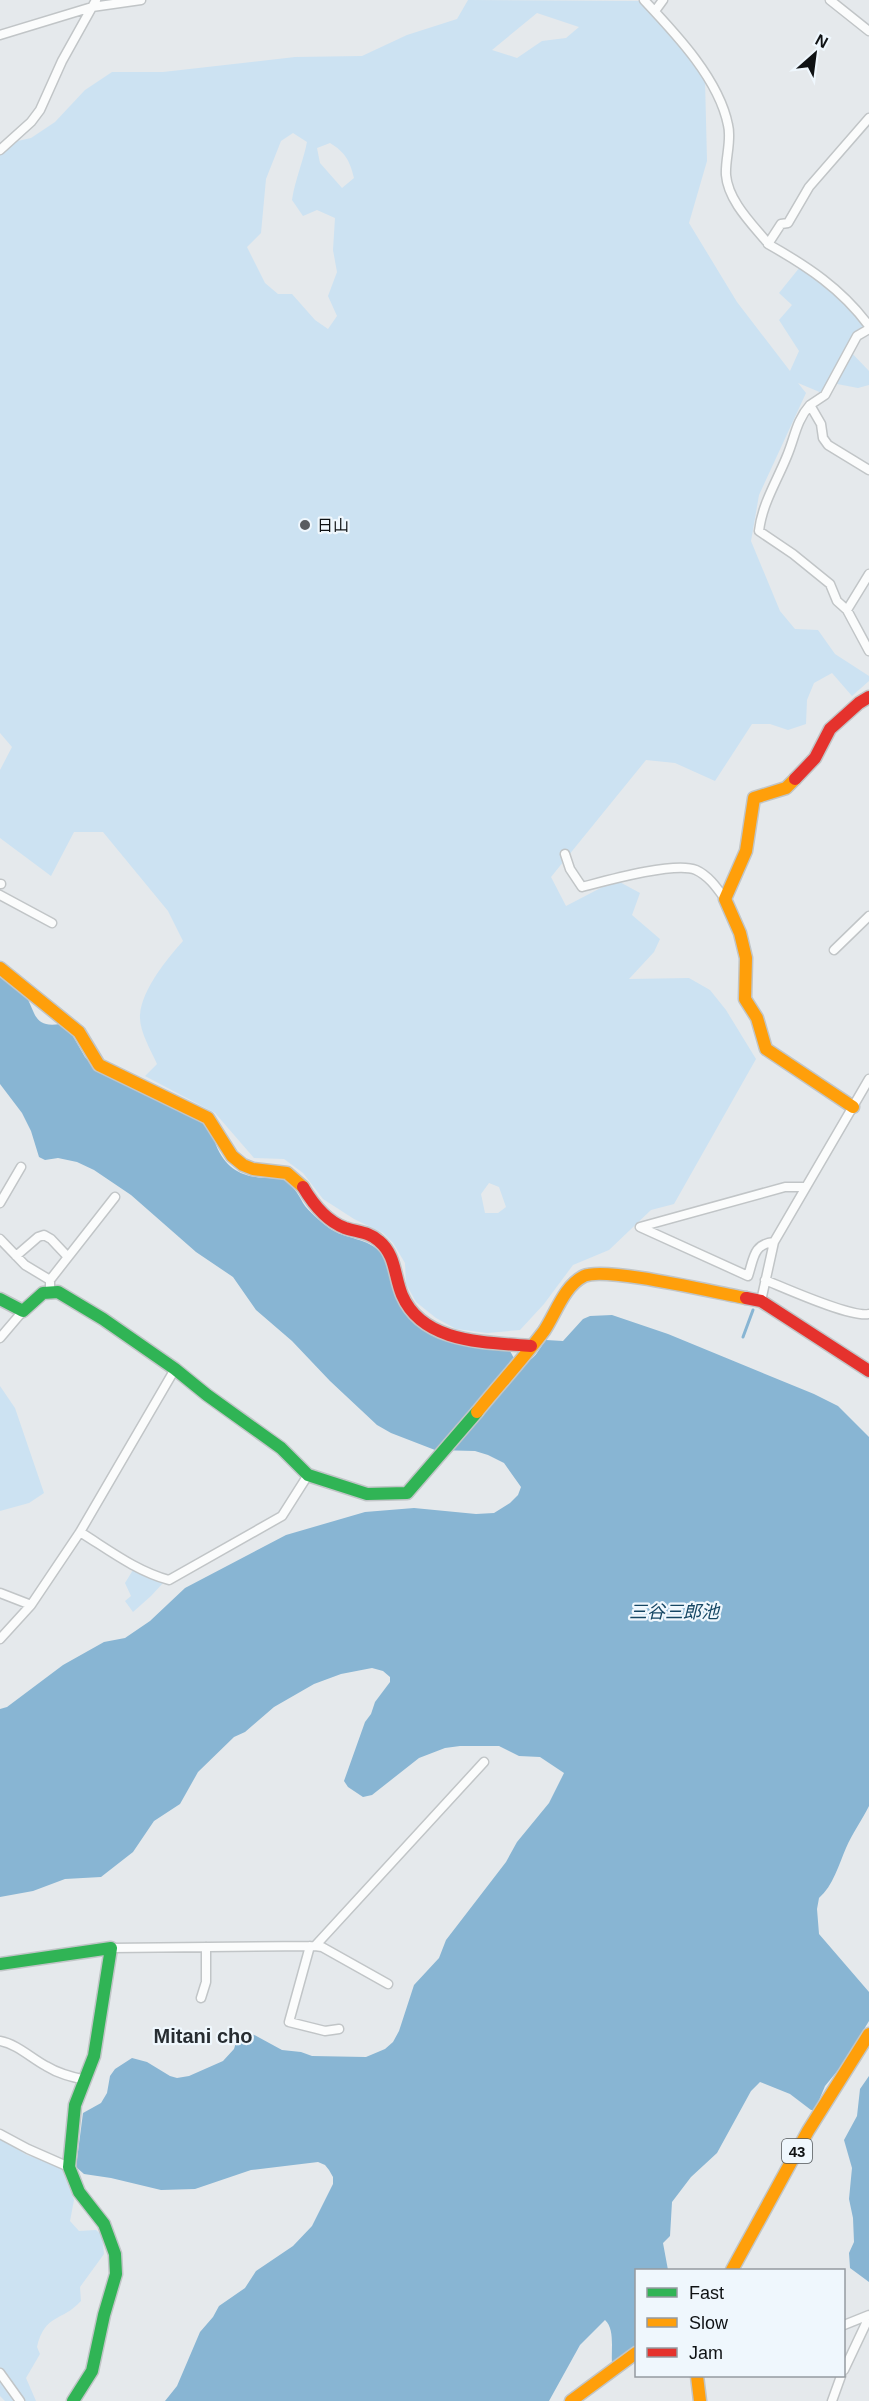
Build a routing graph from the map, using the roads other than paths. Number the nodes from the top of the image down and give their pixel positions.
1 (141, 0) edge
2 (644, 0) edge
3 (663, 0) edge
4 (830, 0) edge
5 (94, 4) edge
6 (655, 11) junction
7 (869, 31) edge
8 (0, 35) edge
9 (869, 118) edge
10 (0, 150) edge
11 (766, 242) dead end
12 (869, 327) edge
13 (810, 405) junction
14 (869, 470) edge
15 (869, 574) edge
16 (847, 610) junction
17 (869, 651) edge
18 (869, 697) edge
19 (565, 854) dead end
20 (0, 895) edge
21 (725, 899) junction
22 (869, 916) edge
23 (52, 923) dead end
24 (834, 950) dead end
25 (0, 968) edge
26 (869, 1079) edge
27 (853, 1107) junction
28 (21, 1167) dead end
29 (805, 1187) junction
30 (114, 1197) dead end
31 (0, 1203) edge
32 (0, 1239) edge
33 (774, 1242) junction
34 (16, 1256) junction
35 (68, 1257) junction
36 (765, 1280) junction
37 (50, 1285) junction
38 (0, 1299) edge
39 (761, 1300) junction
40 (23, 1311) junction
41 (869, 1314) edge
42 (0, 1338) edge
43 (531, 1346) junction
44 (175, 1369) junction
45 (869, 1371) edge
46 (308, 1475) junction
47 (80, 1532) junction
48 (0, 1593) edge
49 (31, 1605) junction
50 (0, 1639) edge
51 (484, 1762) dead end
52 (312, 1946) junction
53 (111, 1947) junction
54 (206, 1947) junction
55 (0, 1964) edge
56 (388, 1984) dead end
57 (201, 1998) dead end
58 (339, 2029) dead end
59 (869, 2034) edge
60 (0, 2041) edge
61 (86, 2080) junction
62 (0, 2134) edge
63 (69, 2167) junction
64 (733, 2269) edge
65 (869, 2316) edge
66 (845, 2324) edge
67 (635, 2354) edge
68 (845, 2366) edge
69 (0, 2373) edge
70 (697, 2377) edge
71 (841, 2377) edge
72 (20, 2401) edge
73 (73, 2401) edge
74 (571, 2401) edge
75 (700, 2401) edge
76 (832, 2401) edge

1 - 5 street
2 - 6 street
3 - 6 street
4 - 7 street
5 - 8 street
5 - 10 street
6 - 11 street
9 - 12 street
12 - 13 street
13 - 14 street
13 - 16 street
15 - 16 street
16 - 17 street
18 - 21 street
19 - 21 street
20 - 23 street
21 - 27 street
22 - 24 street
25 - 43 street
26 - 27 street
27 - 29 street
28 - 31 street
29 - 33 street
29 - 33 street
30 - 35 street
32 - 34 street
33 - 36 street
34 - 35 street
34 - 37 street
35 - 37 street
36 - 39 street
36 - 41 street
37 - 40 street
37 - 44 street
38 - 40 street
39 - 43 street
39 - 45 street
40 - 42 street
43 - 46 street
44 - 46 street
44 - 47 street
46 - 47 street
47 - 49 street
48 - 49 street
49 - 50 street
51 - 52 street
52 - 54 street
52 - 56 street
52 - 58 street
53 - 54 street
53 - 55 street
53 - 61 street
54 - 57 street
59 - 64 street, 43
60 - 61 street
61 - 63 street
62 - 63 street
63 - 73 street
65 - 66 street
65 - 68 street
67 - 74 street
69 - 72 street
70 - 75 street
71 - 76 street

